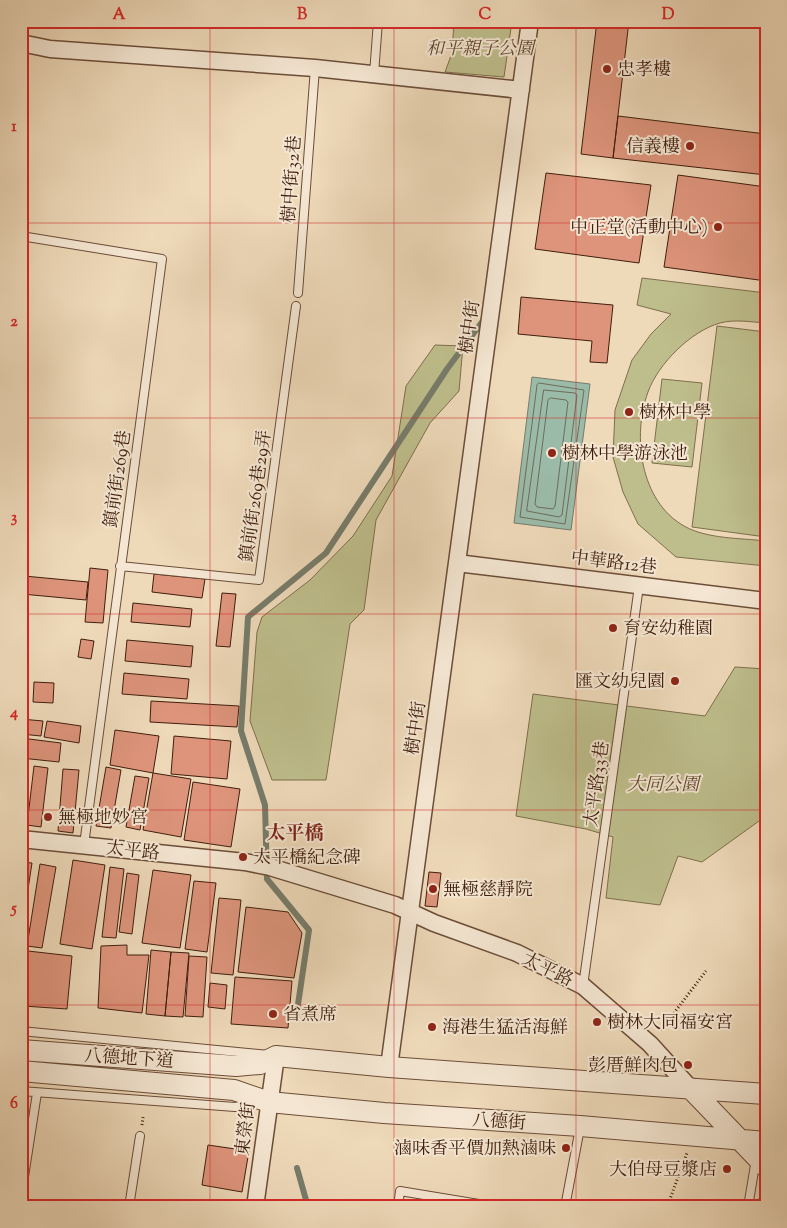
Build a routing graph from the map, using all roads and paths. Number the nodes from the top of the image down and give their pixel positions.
1 (378, 21) edge
2 (530, 21) edge
3 (21, 43) edge
4 (314, 68) junction
5 (374, 74) junction
6 (522, 90) junction
7 (21, 236) edge
8 (298, 293) dead end
9 (296, 306) dead end
10 (457, 563) junction
11 (120, 566) junction
12 (639, 586) junction
13 (766, 601) edge
14 (21, 839) edge
15 (84, 845) junction
16 (410, 914) junction
17 (706, 971) dead end
18 (583, 986) junction
19 (21, 1031) edge
20 (650, 1044) junction
21 (21, 1050) edge
22 (276, 1056) junction
23 (389, 1067) junction
24 (21, 1071) edge
25 (690, 1088) junction
26 (234, 1090) joint
27 (21, 1091) edge
28 (37, 1093) junction
29 (766, 1094) edge
30 (269, 1102) junction
31 (580, 1126) junction
32 (140, 1136) dead end
33 (695, 1137) junction
34 (742, 1141) junction
35 (763, 1155) edge
36 (21, 1196) edge
37 (129, 1207) edge
38 (255, 1207) edge
39 (398, 1207) edge
40 (497, 1207) edge
41 (565, 1207) edge
42 (668, 1207) edge
43 (748, 1207) edge

1 - 5 lane
2 - 6 street, 樹中街
3 - 4 street
4 - 5 street
4 - 8 lane, 樹中街32巷
5 - 6 street
6 - 10 street, 樹中街
7 - 11 lane, 鎮前街269巷
9 - 11 lane, 鎮前街269巷29弄
10 - 12 street, 中華路12巷
10 - 16 street, 樹中街
11 - 15 lane, 鎮前街269巷
12 - 13 street, 中華路12巷
12 - 18 lane, 太平路33巷
14 - 15 street, 太平路
15 - 16 street, 太平路
16 - 18 street, 太平路
16 - 23 street, 樹中街
17 - 20 path
18 - 20 street, 太平路
19 - 22 lane
20 - 25 street, 太平路
21 - 22 street, 八德地下道
22 - 23 street
22 - 30 street, 東榮街
23 - 25 street
24 - 26 street, 八德地下道
25 - 29 street
25 - 34 street, 太平路
26 - 30 street, 八德街
27 - 28 lane
28 - 30 lane
28 - 36 lane
30 - 31 street, 八德街
30 - 38 street, 東榮街
31 - 33 street, 八德街
31 - 41 lane
32 - 37 lane
33 - 34 street, 八德街
33 - 42 path
34 - 35 street, 太平路
35 - 43 lane
39 - 40 lane

